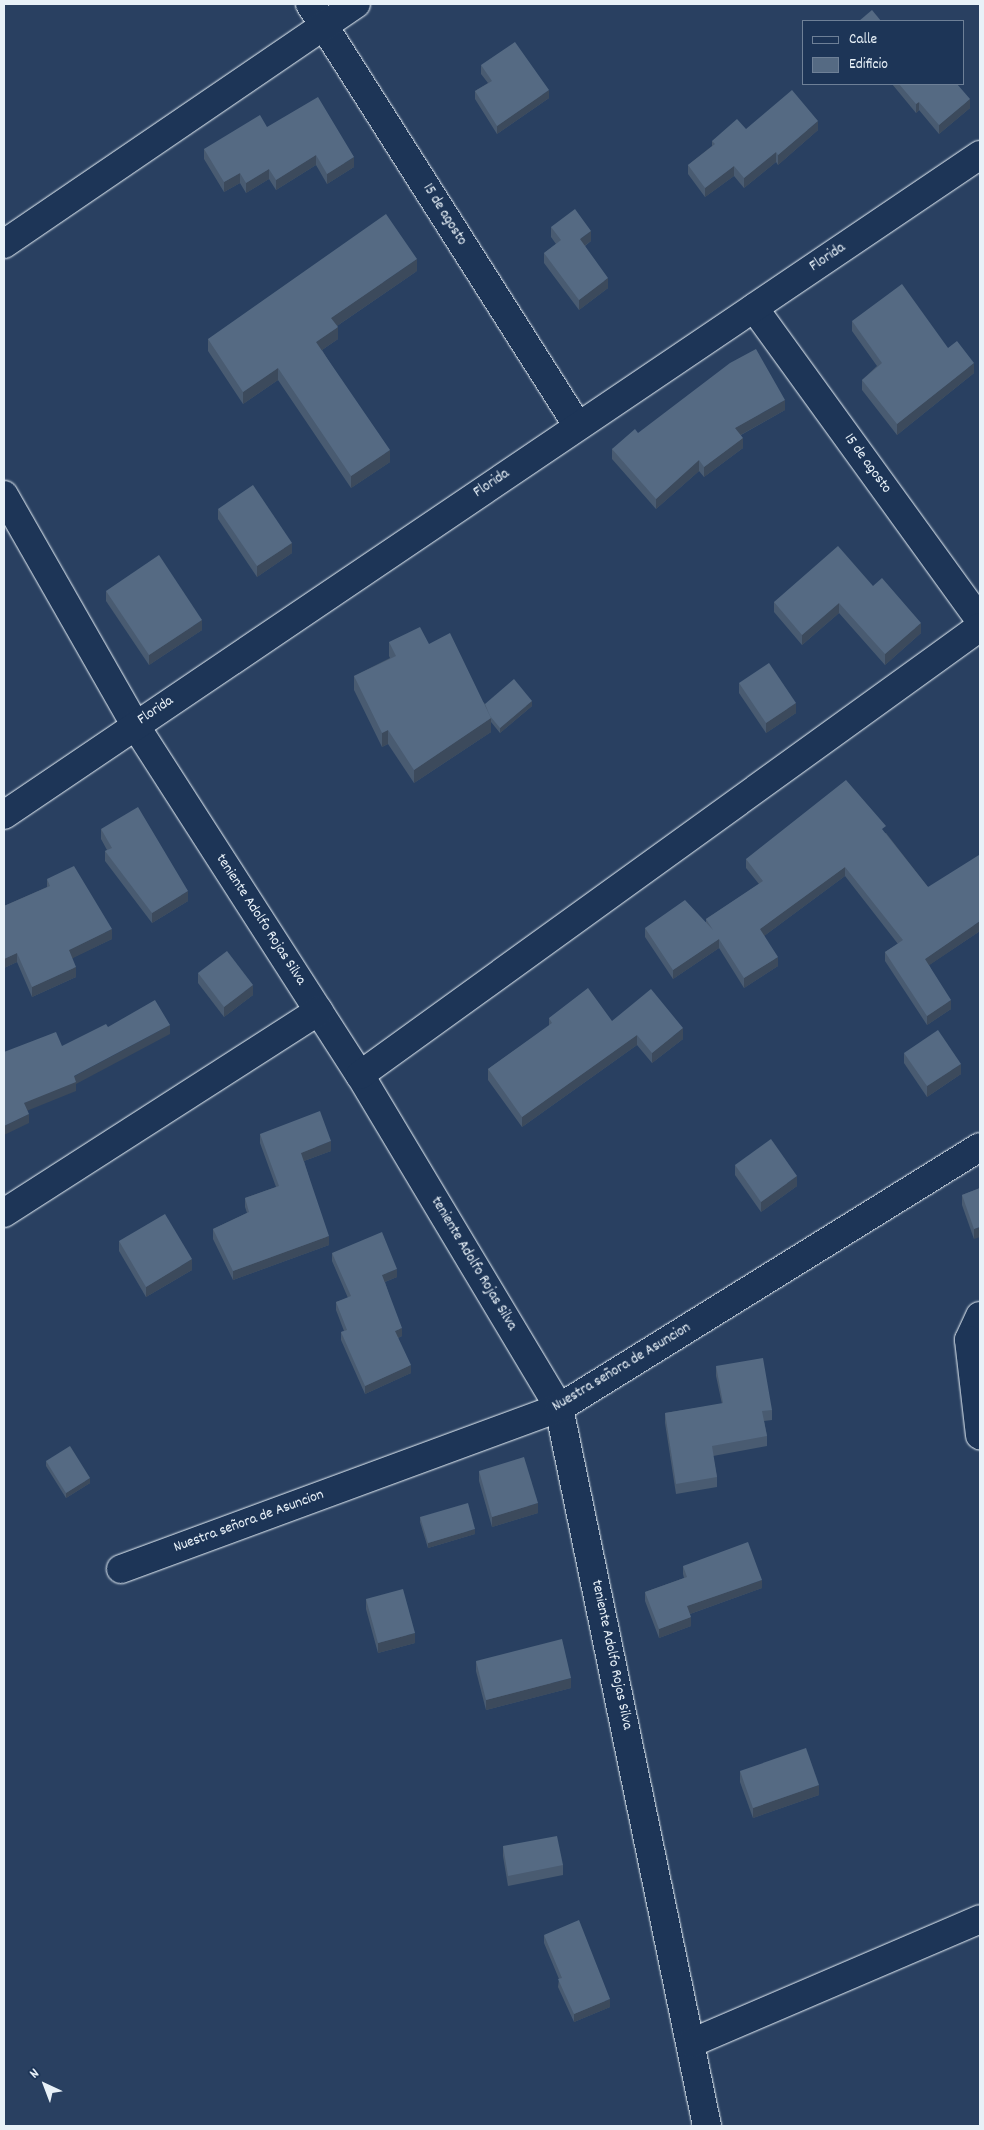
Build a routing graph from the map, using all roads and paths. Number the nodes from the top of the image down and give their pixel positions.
1 (356, 4) edge
2 (316, 14) edge
3 (980, 155) edge
4 (4, 244) edge
5 (754, 308) junction
6 (578, 426) junction
7 (4, 495) edge
8 (980, 620) edge
9 (980, 627) edge
10 (135, 725) junction
11 (4, 815) edge
12 (319, 1011) junction
13 (360, 1075) junction
14 (980, 1148) edge
15 (4, 1212) edge
16 (980, 1316) edge
17 (559, 1408) junction
18 (980, 1435) edge
19 (121, 1570) dead end
20 (980, 1919) edge
21 (691, 2043) junction
22 (707, 2126) edge

1 - 2 street
2 - 4 street
2 - 6 street, 15 de agosto
3 - 5 street, Florida
5 - 6 street, Florida
5 - 8 street, 15 de agosto
6 - 10 street, Florida
7 - 10 street, teniente Adolfo Rojas Silva
9 - 13 street
10 - 11 street, Florida
10 - 12 street, teniente Adolfo Rojas Silva
12 - 13 street, teniente Adolfo Rojas Silva
12 - 15 street
13 - 17 street, teniente Adolfo Rojas Silva
14 - 17 street, Nuestra señora de Asuncion
16 - 18 street
17 - 19 street, Nuestra señora de Asuncion
17 - 21 street, teniente Adolfo Rojas Silva
20 - 21 street
21 - 22 street, teniente Adolfo Rojas Silva

